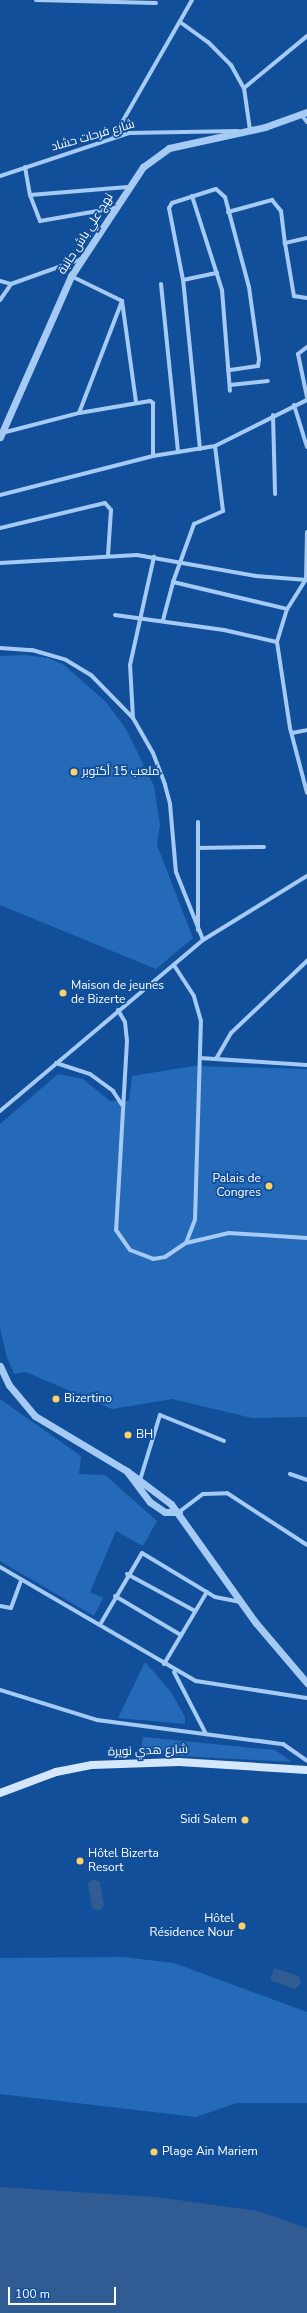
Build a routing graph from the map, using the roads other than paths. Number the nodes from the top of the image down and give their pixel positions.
1 (36, 0) edge
2 (192, 0) edge
3 (156, 3) dead end
4 (180, 22) junction
5 (307, 36) edge
6 (244, 88) junction
7 (304, 113) edge
8 (307, 122) edge
9 (250, 130) junction
10 (242, 131) junction
11 (113, 138) junction
12 (25, 167) junction
13 (0, 176) edge
14 (128, 187) junction
15 (30, 195) junction
16 (192, 196) junction
17 (115, 208) junction
18 (228, 212) junction
19 (307, 238) edge
20 (285, 243) junction
21 (81, 259) junction
22 (217, 273) junction
23 (71, 276) junction
24 (183, 280) junction
25 (0, 282) edge
26 (11, 284) junction
27 (161, 284) dead end
28 (307, 298) edge
29 (0, 300) edge
30 (122, 301) junction
31 (307, 347) edge
32 (228, 370) junction
33 (268, 381) dead end
34 (230, 385) junction
35 (230, 391) dead end
36 (307, 398) edge
37 (136, 402) junction
38 (294, 405) junction
39 (79, 413) junction
40 (273, 415) junction
41 (1, 435) edge
42 (216, 446) junction
43 (307, 447) edge
44 (200, 448) junction
45 (178, 452) junction
46 (152, 456) junction
47 (275, 494) dead end
48 (0, 495) edge
49 (0, 528) edge
50 (307, 532) edge
51 (108, 555) junction
52 (154, 557) junction
53 (0, 563) edge
54 (181, 563) junction
55 (306, 580) edge
56 (173, 582) junction
57 (287, 609) junction
58 (116, 614) dead end
59 (141, 616) junction
60 (164, 620) junction
61 (277, 642) junction
62 (0, 648) edge
63 (133, 718) junction
64 (307, 730) edge
65 (292, 733) junction
66 (307, 793) edge
67 (198, 822) dead end
68 (264, 847) dead end
69 (198, 848) junction
70 (307, 876) edge
71 (198, 931) junction
72 (203, 940) junction
73 (307, 961) edge
74 (174, 965) junction
75 (118, 1010) junction
76 (200, 1058) junction
77 (216, 1059) junction
78 (56, 1063) junction
79 (307, 1064) edge
80 (122, 1107) junction
81 (0, 1111) edge
82 (307, 1238) edge
83 (186, 1243) junction
84 (0, 1366) edge
85 (224, 1441) dead end
86 (127, 1471) junction
87 (290, 1474) dead end
88 (140, 1480) junction
89 (307, 1480) edge
90 (179, 1512) junction
91 (307, 1546) edge
92 (0, 1567) edge
93 (127, 1574) junction
94 (20, 1580) junction
95 (207, 1592) junction
96 (115, 1596) junction
97 (241, 1602) junction
98 (0, 1606) edge
99 (195, 1611) junction
100 (101, 1623) junction
101 (181, 1635) junction
102 (164, 1664) junction
103 (174, 1671) junction
104 (307, 1683) edge
105 (0, 1690) edge
106 (307, 1698) edge
107 (206, 1734) junction
108 (307, 1761) edge
109 (305, 1768) edge
110 (0, 1792) edge

1 - 3 street
2 - 4 street
4 - 6 street
4 - 11 street
5 - 6 street
6 - 9 street
7 - 8 street
7 - 9 street, نهج علي باش حانبة
9 - 10 street, نهج علي باش حانبة
10 - 11 street, شارع فرحات حشاد
10 - 14 street, نهج علي باش حانبة
11 - 12 street, شارع فرحات حشاد
12 - 13 street, شارع فرحات حشاد
12 - 15 street
14 - 15 street
14 - 17 street, نهج علي باش حانبة
15 - 17 street
16 - 18 street
16 - 22 street
16 - 24 street
17 - 21 street, نهج علي باش حانبة
18 - 20 street
18 - 32 street
19 - 20 street
20 - 28 street
21 - 23 street, نهج علي باش حانبة
21 - 26 street
22 - 24 street
22 - 32 street
23 - 30 street
23 - 41 street, نهج علي باش حانبة
24 - 44 street
25 - 26 street
26 - 29 street
27 - 45 street
30 - 37 street
30 - 39 street
31 - 36 street
32 - 34 street
33 - 34 street
34 - 35 street
36 - 38 street
37 - 39 street
37 - 46 street
38 - 40 street
38 - 43 street
39 - 41 street
40 - 42 street
40 - 47 street
42 - 44 street
42 - 54 street
44 - 45 street
45 - 46 street
46 - 48 street
49 - 51 street
50 - 55 street
51 - 52 street
51 - 53 street
52 - 54 street
52 - 59 street
54 - 55 street
54 - 56 street
55 - 57 street
56 - 57 street
56 - 60 street
57 - 61 street
58 - 59 street
59 - 60 street
59 - 63 street
60 - 61 street
61 - 65 street
62 - 63 street
63 - 71 street
64 - 65 street
65 - 66 street
67 - 69 street
68 - 69 street
69 - 71 street
70 - 72 street
71 - 72 street
72 - 74 street
73 - 77 street
74 - 75 street
74 - 76 street
75 - 78 street
75 - 80 street
76 - 77 street
76 - 83 street
77 - 79 street
78 - 80 street
78 - 81 street
80 - 83 street
82 - 83 street
84 - 86 street
85 - 88 street
86 - 88 street
86 - 90 street
87 - 89 street
88 - 90 street
90 - 91 street
90 - 97 street
92 - 94 street
93 - 95 street
93 - 96 street
93 - 99 street
94 - 98 street
94 - 100 street
95 - 97 street
95 - 99 street
96 - 100 street
96 - 101 street
97 - 104 street
99 - 101 street
100 - 102 street
101 - 102 street
102 - 103 street
103 - 106 street
103 - 107 street
105 - 107 street
107 - 108 street
109 - 110 main road, شارع هدي نويرة

